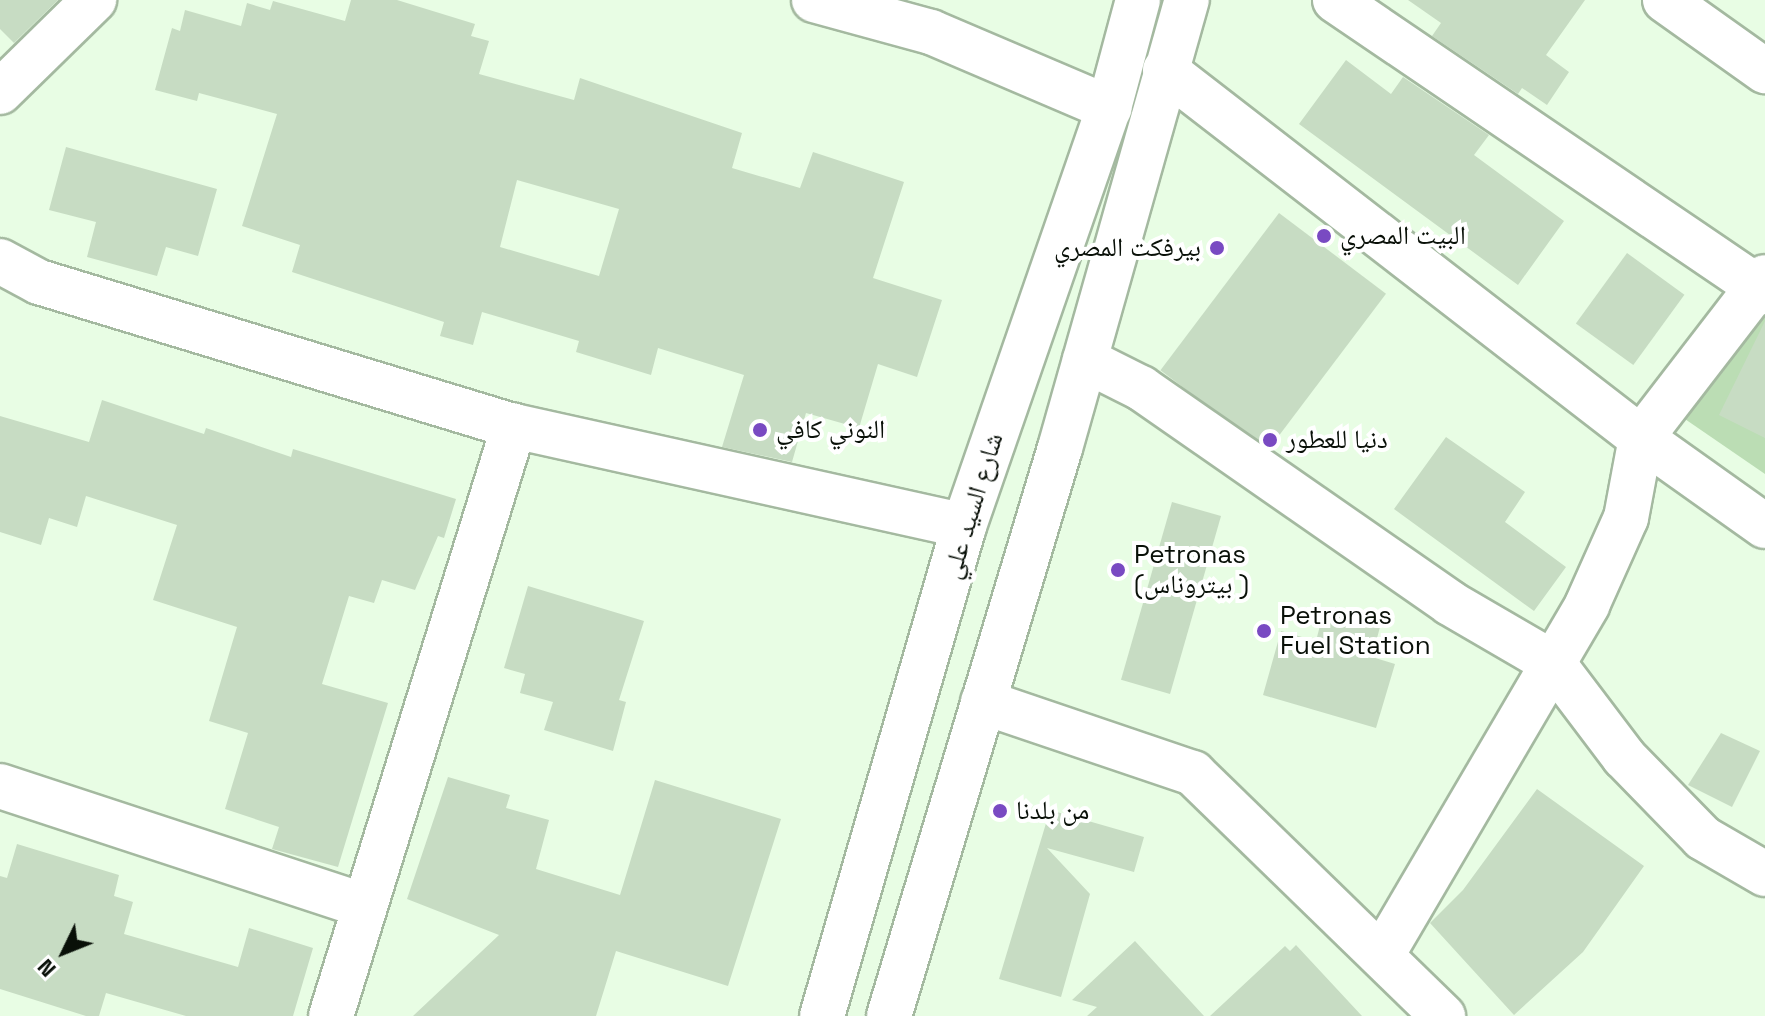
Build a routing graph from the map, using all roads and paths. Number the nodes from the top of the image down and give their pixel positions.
1 (94, 0) edge
2 (814, 0) edge
3 (1138, 0) edge
4 (1187, 0) edge
5 (1335, 0) edge
6 (1665, 0) edge
7 (1759, 52) edge
8 (1165, 70) junction
9 (0, 92) edge
10 (1109, 108) junction
11 (0, 261) edge
12 (1761, 285) edge
13 (1085, 360) junction
14 (514, 426) junction
15 (995, 431) junction
16 (1641, 438) junction
17 (1060, 448) junction
18 (964, 526) junction
19 (1765, 526) edge
20 (1553, 663) junction
21 (983, 702) junction
22 (0, 786) edge
23 (1765, 874) edge
24 (363, 905) junction
25 (1382, 955) junction
26 (331, 1016) edge
27 (822, 1016) edge
28 (889, 1016) edge
29 (1443, 1016) edge

1 - 9 street
2 - 10 street
3 - 10 street, شارع السيد علي
4 - 8 street
5 - 12 street
6 - 7 street
8 - 13 street
8 - 16 street
10 - 15 street, شارع السيد علي
11 - 14 street
12 - 16 street
13 - 17 street
13 - 20 street
14 - 18 street
14 - 24 street
15 - 17 street
15 - 18 street, شارع السيد علي
16 - 19 street
16 - 20 street
17 - 21 street
18 - 27 street, شارع السيد علي
20 - 23 street
20 - 25 street
21 - 25 street
21 - 28 street
22 - 24 street
24 - 26 street
25 - 29 street

